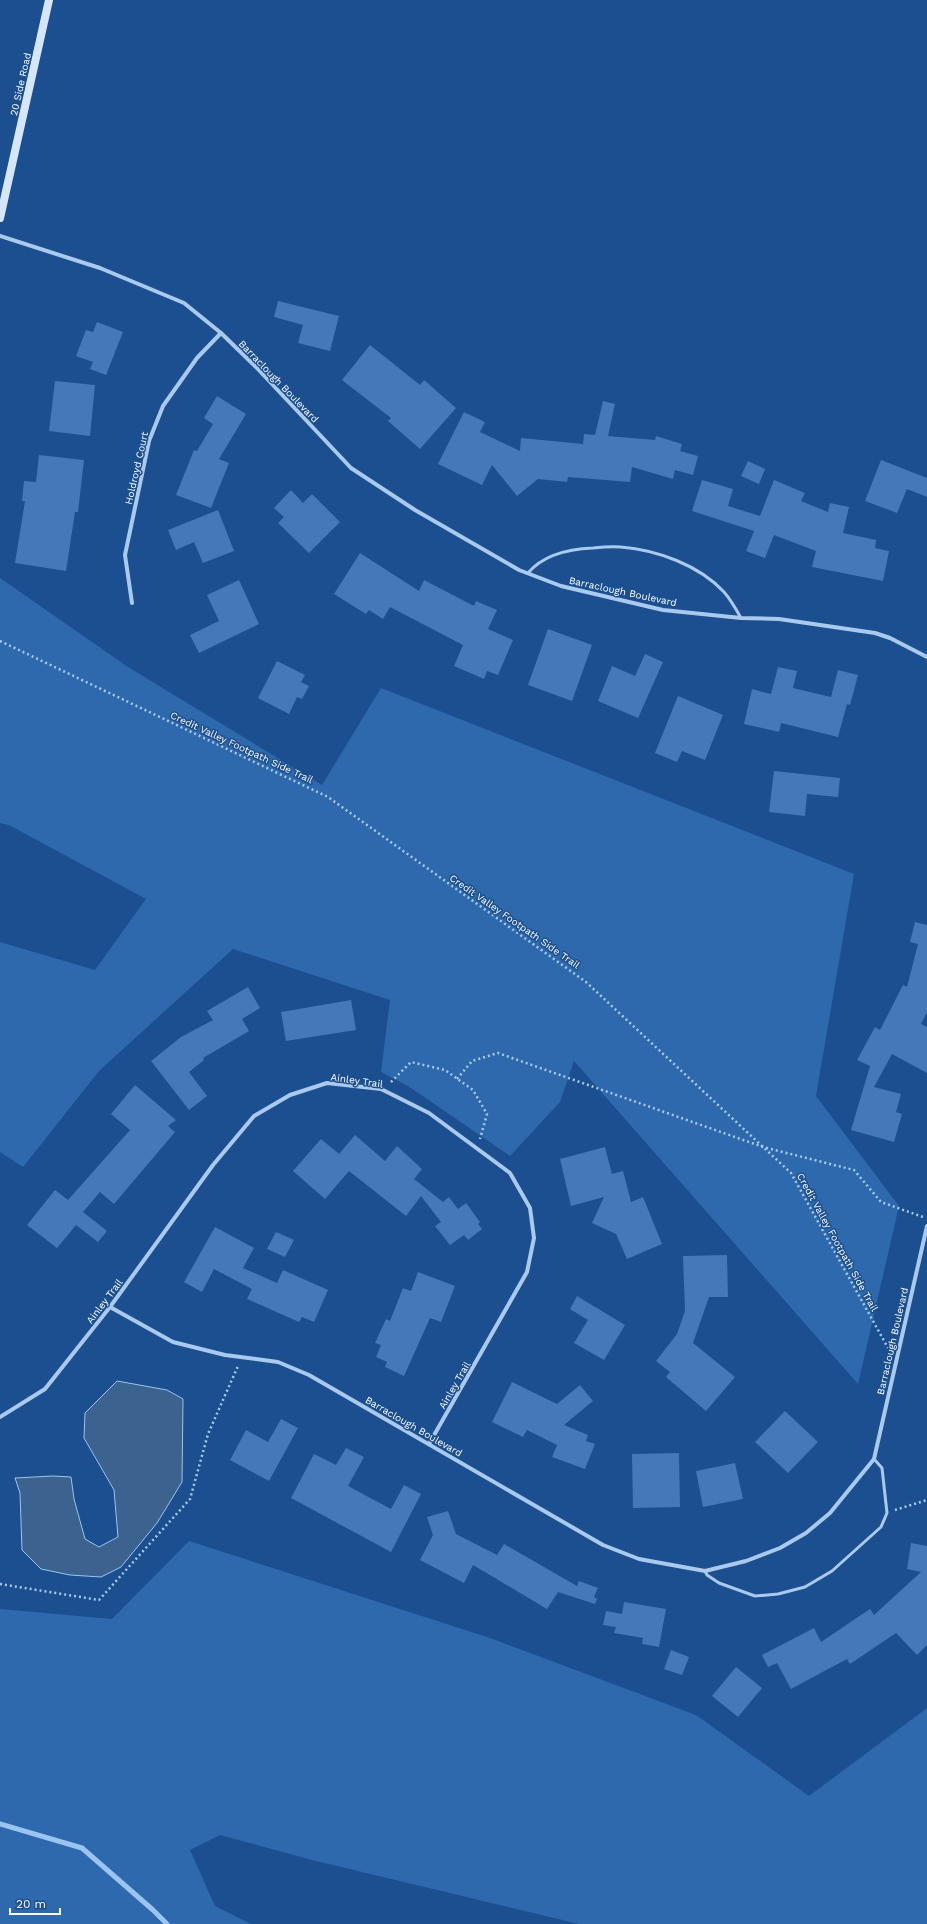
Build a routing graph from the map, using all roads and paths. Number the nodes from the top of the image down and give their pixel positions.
1 (49, 0) edge
2 (0, 218) edge
3 (0, 236) edge
4 (221, 333) junction
5 (528, 573) junction
6 (132, 604) dead end
7 (741, 618) junction
8 (0, 641) edge
9 (927, 657) edge
10 (457, 1079) junction
11 (384, 1090) junction
12 (763, 1147) junction
13 (478, 1149) junction
14 (927, 1218) edge
15 (927, 1226) edge
16 (110, 1307) junction
17 (242, 1358) junction
18 (895, 1361) junction
19 (0, 1417) edge
20 (430, 1444) junction
21 (874, 1459) junction
22 (927, 1500) edge
23 (887, 1512) junction
24 (705, 1571) junction
25 (0, 1584) edge

1 - 2 street, 20 Side Road
3 - 4 street, Barraclough Boulevard
4 - 5 street, Barraclough Boulevard
4 - 6 street, Holdroyd Court
5 - 7 street, Barraclough Boulevard
5 - 7 lane
7 - 9 street, Barraclough Boulevard
8 - 12 path, Credit Valley Footpath Side Trail
10 - 11 path
10 - 12 path
10 - 13 path
11 - 13 street, Ainley Trail
11 - 16 street, Ainley Trail
12 - 14 path
12 - 18 path, Credit Valley Footpath Side Trail
13 - 20 street, Ainley Trail
15 - 18 street, Barraclough Boulevard
16 - 17 street, Barraclough Boulevard
16 - 19 street, Ainley Trail
17 - 20 street, Barraclough Boulevard
17 - 25 path
18 - 21 street, Barraclough Boulevard
20 - 24 street, Barraclough Boulevard
21 - 23 lane
21 - 24 street, Barraclough Boulevard
22 - 23 path
23 - 24 lane, Barraclough Boulevard

